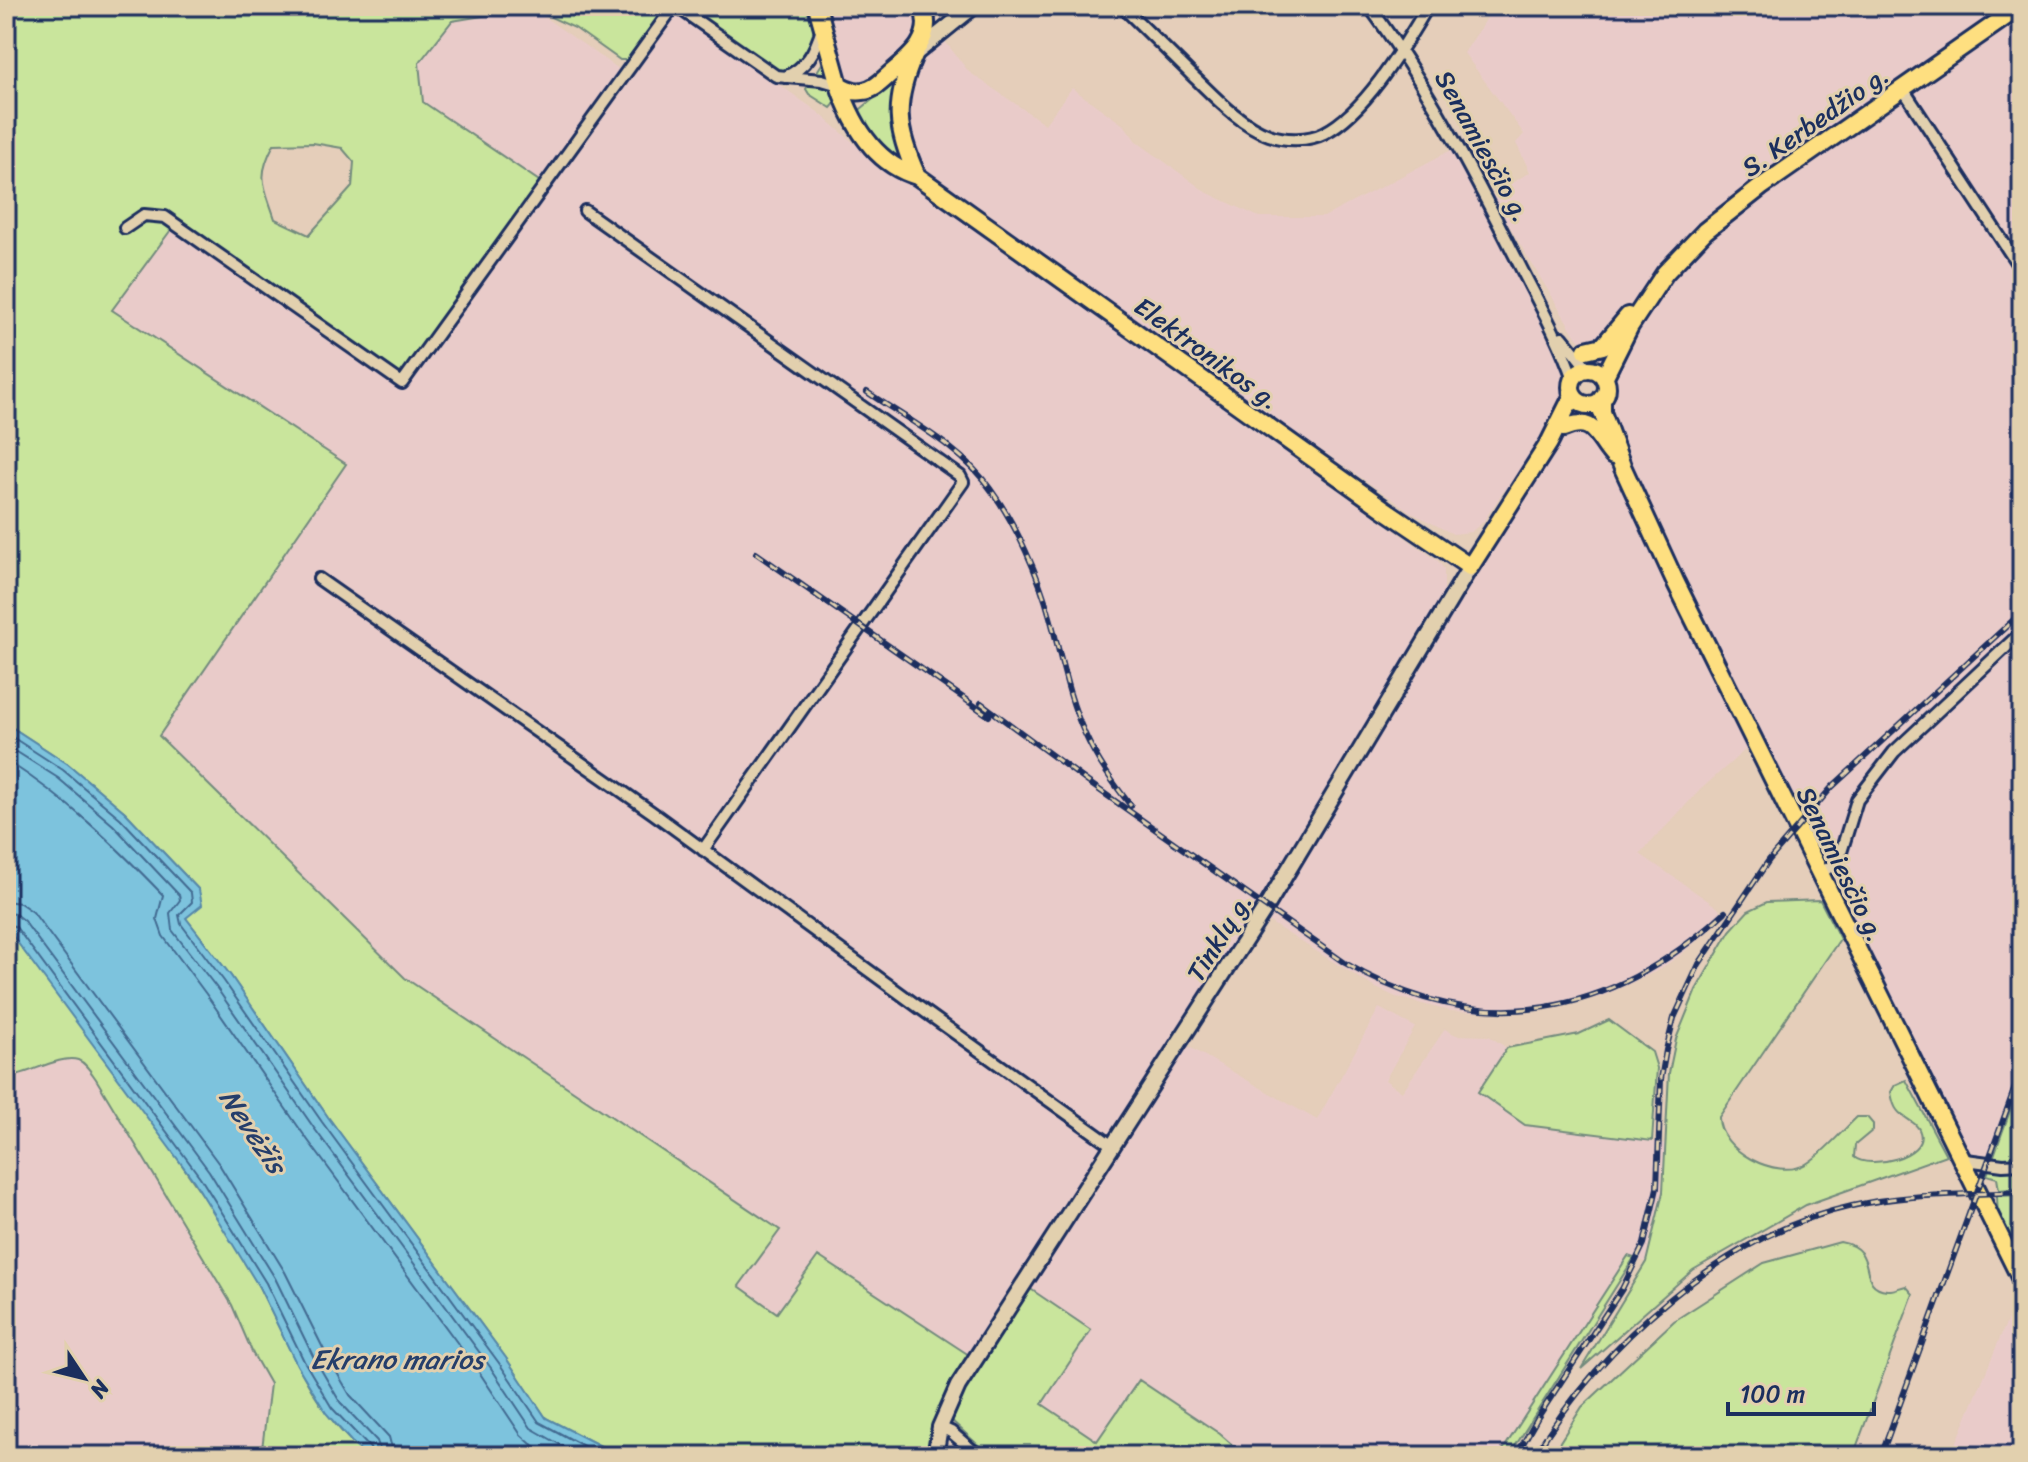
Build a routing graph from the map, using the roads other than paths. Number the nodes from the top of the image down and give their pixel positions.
1 (675, 6) edge
2 (922, 6) edge
3 (936, 6) edge
4 (942, 6) edge
5 (974, 6) edge
6 (1122, 6) edge
7 (1369, 6) edge
8 (1428, 6) edge
9 (2021, 6) edge
10 (820, 13) edge
11 (1402, 51) junction
12 (915, 53) junction
13 (783, 78) junction
14 (839, 85) junction
15 (1903, 89) junction
16 (917, 176) junction
17 (585, 211) dead end
18 (125, 228) dead end
19 (2022, 271) edge
20 (1652, 293) junction
21 (1550, 318) junction
22 (1586, 350) joint
23 (1595, 372) junction
24 (1584, 396) junction
25 (1564, 428) junction
26 (1549, 443) junction
27 (1618, 461) junction
28 (1470, 567) junction
29 (319, 579) dead end
30 (2022, 632) edge
31 (703, 850) junction
32 (1819, 874) junction
33 (1114, 1147) junction
34 (1961, 1162) junction
35 (2022, 1164) edge
36 (2022, 1281) edge
37 (940, 1427) junction
38 (935, 1456) edge
39 (979, 1456) edge

1 - 13 street
1 - 18 street
2 - 12 main road
3 - 4 main road
5 - 12 main road
6 - 11 street
7 - 11 street, Senamiesčio g.
8 - 11 street
9 - 15 main road, S. Kerbedžio g.
10 - 13 street
10 - 14 main road, Elektronikos g.
11 - 21 street, Senamiesčio g.
12 - 14 main road
12 - 16 main road
13 - 14 street
14 - 16 main road, Elektronikos g.
15 - 19 street
15 - 20 main road, S. Kerbedžio g.
16 - 28 main road, Elektronikos g.
17 - 31 street
20 - 22 main road, S. Kerbedžio g.
20 - 23 main road, S. Kerbedžio g.
21 - 22 street, Senamiesčio g.
21 - 23 street, Senamiesčio g.
21 - 24 street, Senamiesčio g.
23 - 24 main road
23 - 24 main road, Senamiesčio g.
24 - 25 main road, Tinklų g.
24 - 26 main road, Tinklų g.
24 - 27 main road, Senamiesčio g.
25 - 26 main road, Tinklų g.
25 - 27 main road, Senamiesčio g.
26 - 28 main road, Tinklų g.
27 - 32 main road, Senamiesčio g.
28 - 33 main road, Tinklų g.
29 - 31 street
30 - 32 street
31 - 33 street
32 - 34 main road, Senamiesčio g.
33 - 37 main road, Tinklų g.
34 - 35 street
34 - 36 main road, Senamiesčio g.
37 - 38 main road, Tinklų g.
37 - 39 street

